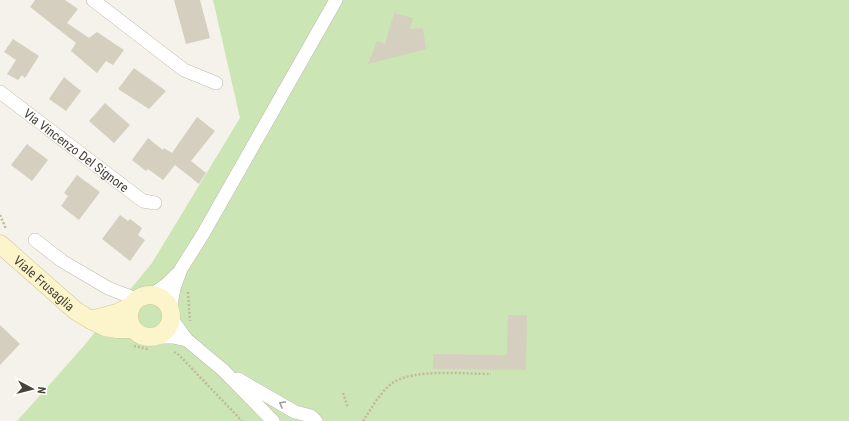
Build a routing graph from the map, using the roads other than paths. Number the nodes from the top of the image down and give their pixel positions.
1 (93, 0) edge
2 (336, 0) edge
3 (216, 82) dead end
4 (0, 92) edge
5 (155, 203) dead end
6 (35, 240) dead end
7 (0, 244) edge
8 (181, 269) junction
9 (140, 300) junction
10 (171, 314) junction
11 (91, 320) junction
12 (130, 336) junction
13 (187, 340) junction
14 (155, 343) junction
15 (223, 370) junction
16 (273, 421) edge
17 (316, 421) edge

1 - 3 street
2 - 8 street
4 - 5 street, Via Vincenzo Del Signore
6 - 9 street, Viale Frusaglia
7 - 11 street, Viale Frusaglia
8 - 9 street
8 - 10 street
9 - 10 street, Viale Frusaglia
9 - 11 street
9 - 12 street
10 - 13 street, Viale Frusaglia
10 - 14 street
11 - 12 street, Viale Frusaglia
12 - 14 street, Viale Frusaglia
13 - 14 street, Viale Frusaglia
13 - 15 street, Viale Frusaglia
15 - 16 street
17 -> 15 street

